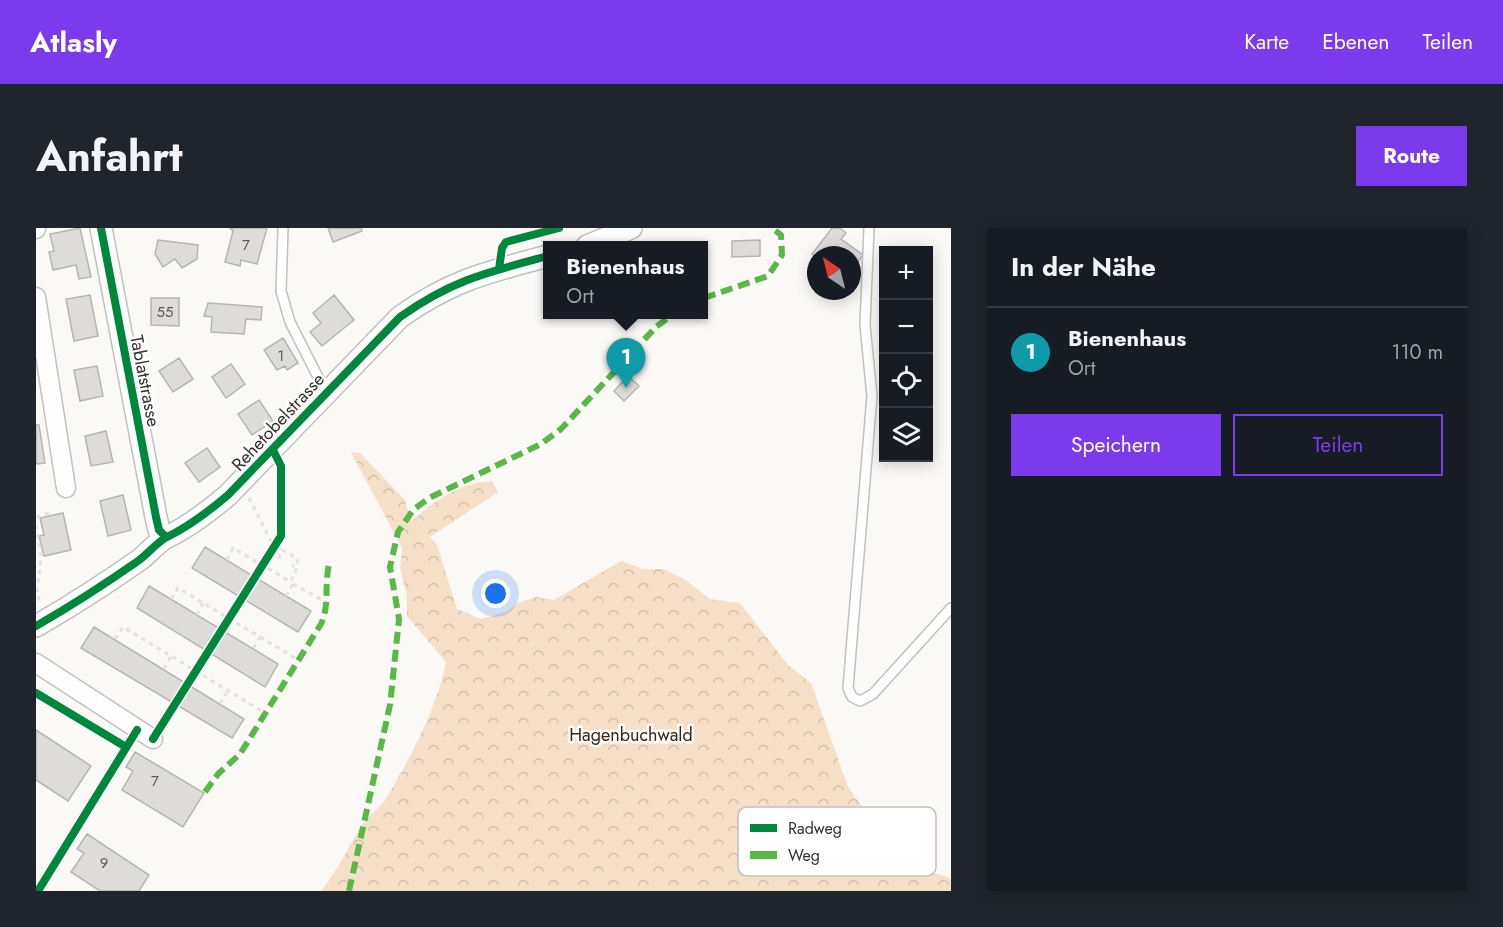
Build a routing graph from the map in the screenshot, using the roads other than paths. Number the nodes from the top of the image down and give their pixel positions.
1 (101, 228) edge
2 (283, 228) edge
3 (631, 228) edge
4 (869, 228) edge
5 (599, 241) edge
6 (543, 257) edge
7 (36, 297) edge
8 (329, 390) junction
9 (66, 488) dead end
10 (166, 537) junction
11 (951, 608) edge
12 (36, 626) edge
13 (36, 663) edge
14 (153, 738) dead end

1 - 10 street, Tablatstrasse
2 - 8 lane
3 - 5 street
4 - 11 lane
6 - 8 street, Rehetobelstrasse
7 - 9 street
8 - 10 street, Rehetobelstrasse
10 - 12 street, Rehetobelstrasse
13 - 14 street

